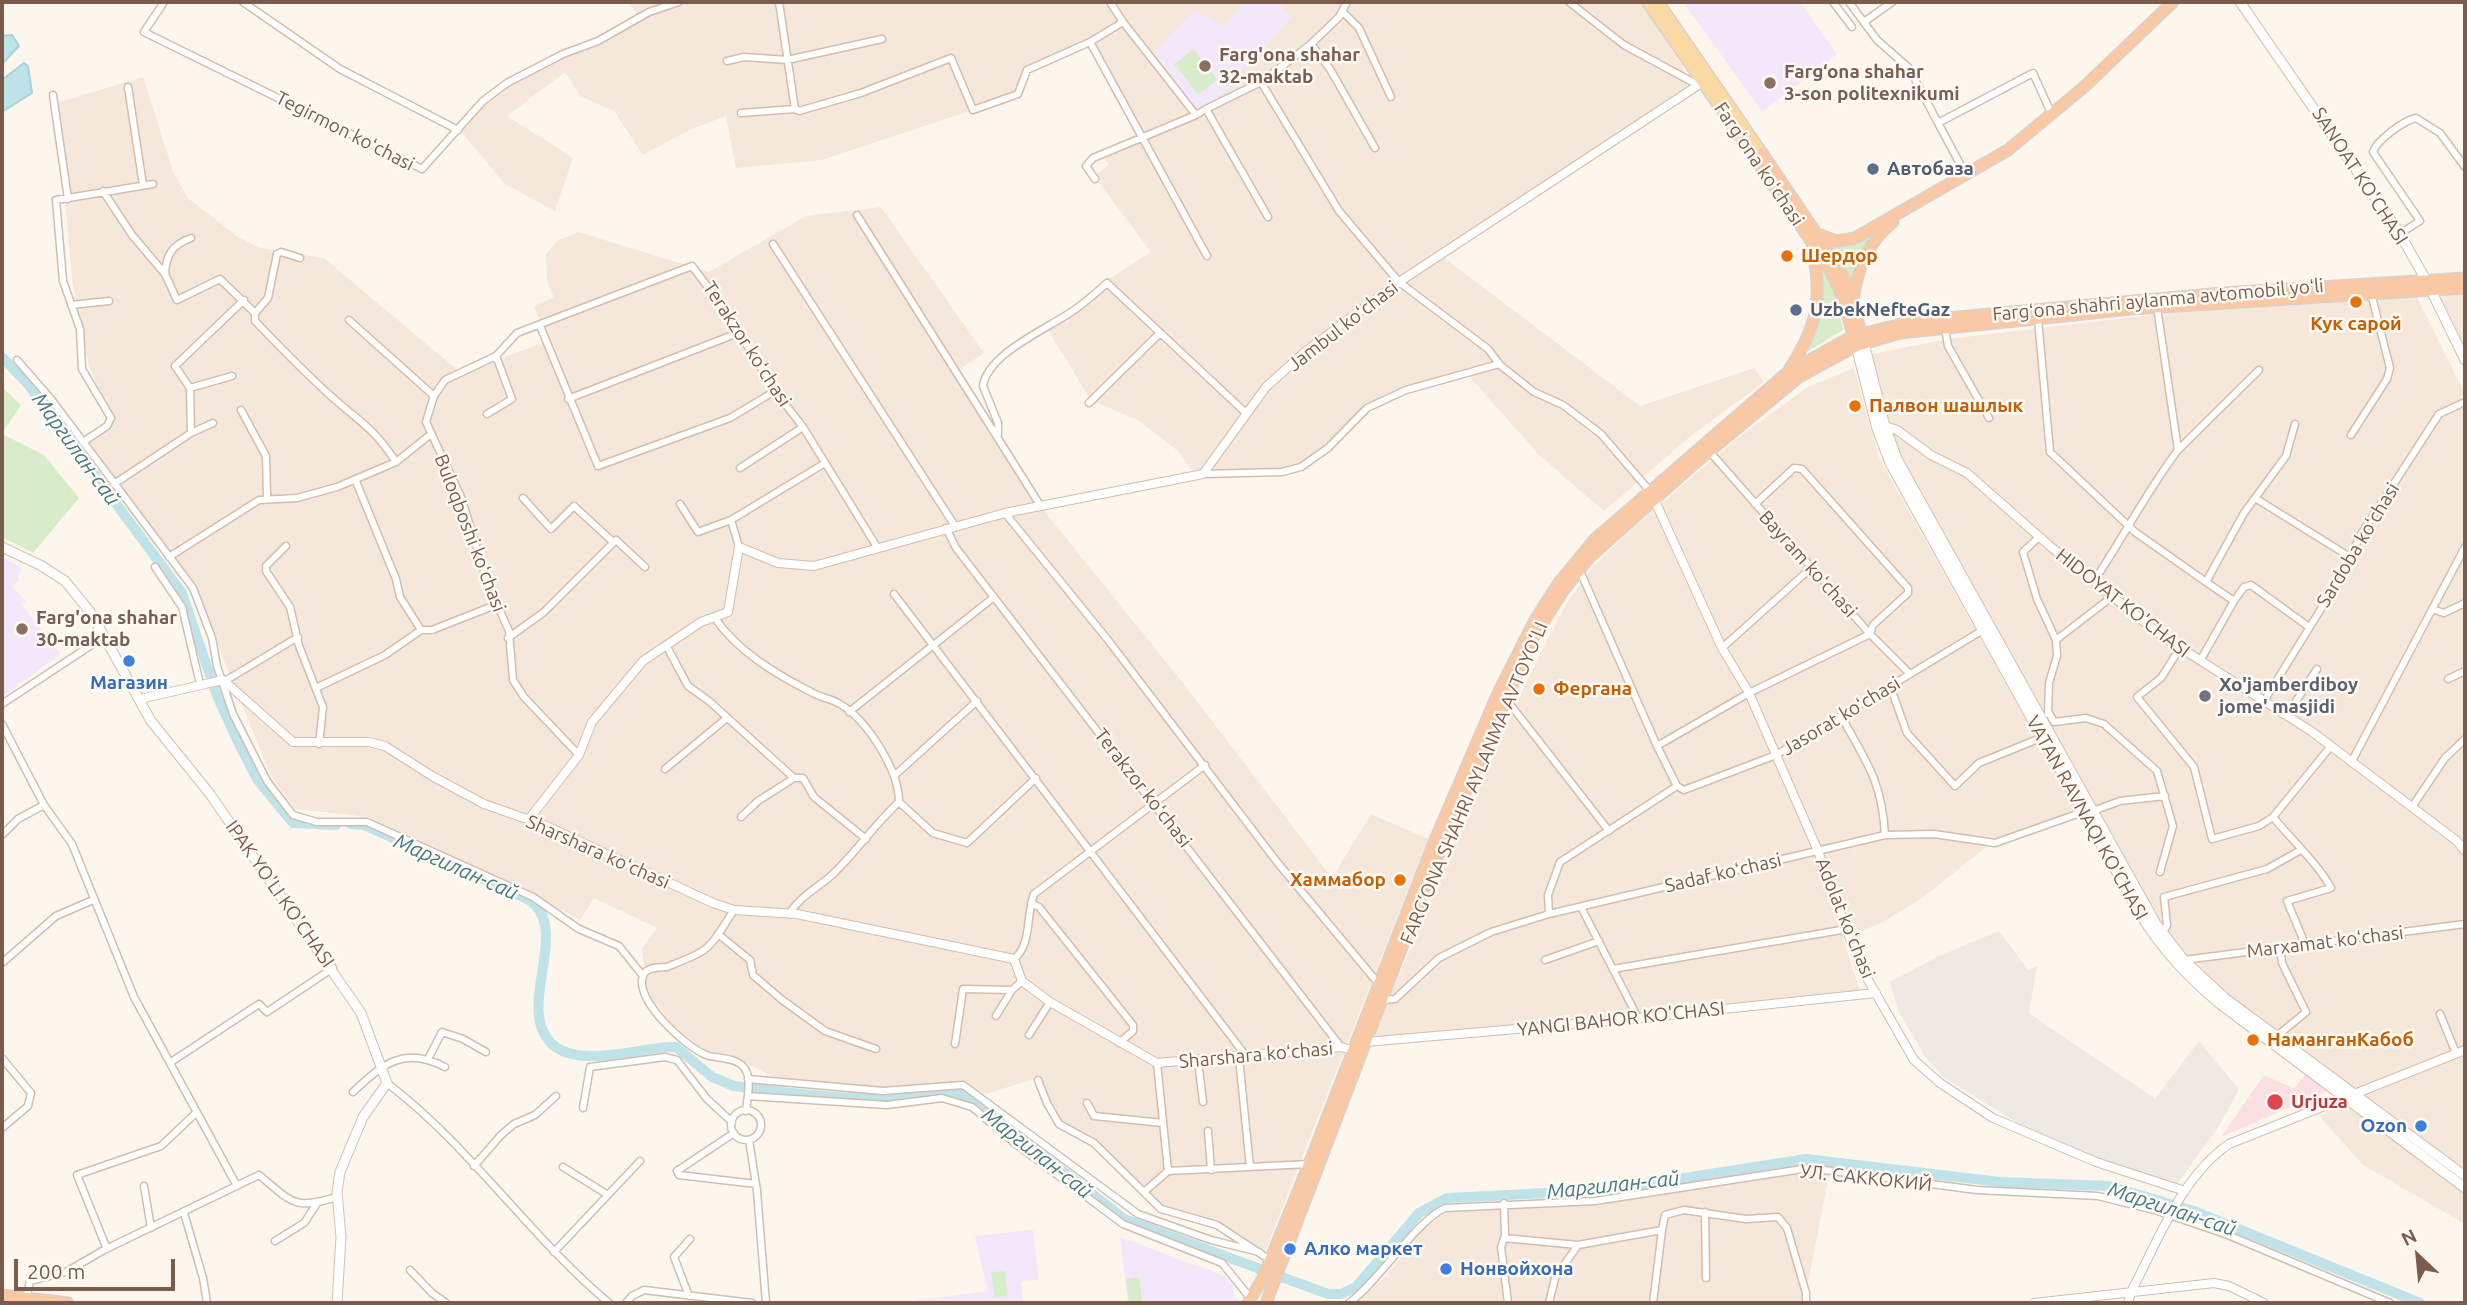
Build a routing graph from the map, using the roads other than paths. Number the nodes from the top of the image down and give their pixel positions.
1 (164, 2) edge
2 (243, 2) edge
3 (679, 2) edge
4 (779, 2) edge
5 (1110, 2) edge
6 (1347, 2) edge
7 (1569, 2) edge
8 (1647, 2) edge
9 (1658, 2) edge
10 (1833, 2) edge
11 (1849, 2) edge
12 (1892, 2) edge
13 (2173, 2) edge
14 (2240, 2) edge
15 (1343, 12) junction
16 (1123, 22) junction
17 (1864, 22) junction
18 (1852, 27) dead end
19 (882, 39) dead end
20 (1090, 42) junction
21 (1311, 44) junction
22 (788, 60) junction
23 (727, 61) dead end
24 (1261, 82) junction
25 (1700, 84) junction
26 (128, 87) dead end
27 (53, 95) dead end
28 (1391, 97) dead end
29 (794, 109) junction
30 (1206, 109) junction
31 (741, 113) dead end
32 (1196, 115) junction
33 (2052, 115) junction
34 (1938, 123) junction
35 (458, 130) junction
36 (1141, 137) junction
37 (1375, 148) dead end
38 (1759, 156) junction
39 (2465, 167) edge
40 (1966, 175) junction
41 (1095, 179) dead end
42 (153, 184) dead end
43 (143, 185) junction
44 (103, 191) junction
45 (68, 199) junction
46 (1914, 206) junction
47 (857, 215) dead end
48 (1268, 217) dead end
49 (2399, 234) junction
50 (1814, 236) junction
51 (191, 237) dead end
52 (774, 244) dead end
53 (1207, 256) dead end
54 (300, 258) dead end
55 (165, 274) junction
56 (2465, 278) edge
57 (1399, 282) junction
58 (2428, 284) junction
59 (2465, 288) edge
60 (2371, 293) junction
61 (244, 300) junction
62 (108, 301) dead end
63 (1853, 302) junction
64 (71, 305) junction
65 (2157, 307) junction
66 (255, 313) junction
67 (2038, 318) junction
68 (349, 320) dead end
69 (540, 326) junction
70 (1945, 328) junction
71 (738, 333) junction
72 (1159, 334) junction
73 (1859, 340) junction
74 (496, 356) junction
75 (17, 360) dead end
76 (2465, 360) edge
77 (1499, 364) junction
78 (2259, 370) dead end
79 (1788, 372) junction
80 (232, 376) dead end
81 (190, 388) junction
82 (775, 391) junction
83 (434, 396) junction
84 (568, 399) junction
85 (2465, 402) edge
86 (1089, 403) dead end
87 (241, 410) dead end
88 (487, 414) dead end
89 (1247, 414) junction
90 (1989, 418) dead end
91 (213, 423) dead end
92 (2295, 424) dead end
93 (1885, 426) junction
94 (803, 427) junction
95 (191, 433) junction
96 (431, 434) junction
97 (998, 435) junction
98 (2351, 435) dead end
99 (83, 442) junction
100 (2178, 450) junction
101 (1710, 452) junction
102 (396, 462) junction
103 (825, 463) junction
104 (740, 467) dead end
105 (1203, 474) junction
106 (355, 479) junction
107 (114, 484) junction
108 (1652, 494) junction
109 (267, 497) junction
110 (523, 498) dead end
111 (2255, 498) junction
112 (680, 504) dead end
113 (1755, 504) junction
114 (1040, 505) junction
115 (1005, 513) junction
116 (731, 520) junction
117 (950, 527) junction
118 (2130, 527) junction
119 (2039, 537) junction
120 (613, 542) junction
121 (286, 546) dead end
122 (2, 547) edge
123 (739, 547) junction
124 (877, 547) junction
125 (2465, 547) edge
126 (169, 557) junction
127 (2350, 557) junction
128 (155, 567) dead end
129 (645, 567) dead end
130 (1811, 568) junction
131 (1579, 570) junction
132 (2094, 581) junction
133 (2206, 582) junction
134 (894, 594) dead end
135 (2113, 596) junction
136 (994, 597) junction
137 (2234, 601) junction
138 (2465, 603) edge
139 (498, 604) junction
140 (2432, 609) junction
141 (714, 617) junction
142 (2309, 627) junction
143 (421, 630) junction
144 (1983, 630) junction
145 (1870, 634) junction
146 (105, 636) junction
147 (298, 637) junction
148 (508, 638) junction
149 (2056, 640) junction
150 (931, 644) junction
151 (666, 645) junction
152 (1722, 648) junction
153 (2180, 648) junction
154 (2200, 661) junction
155 (2317, 669) dead end
156 (2465, 671) edge
157 (1910, 674) junction
158 (2448, 679) dead end
159 (223, 680) junction
160 (200, 684) junction
161 (1890, 686) junction
162 (316, 688) junction
163 (1749, 693) junction
164 (140, 699) junction
165 (1506, 699) junction
166 (977, 701) junction
167 (2264, 701) junction
168 (2, 704) edge
169 (849, 712) junction
170 (2287, 715) junction
171 (1841, 716) junction
172 (2046, 716) junction
173 (727, 718) junction
174 (2, 724) edge
175 (2043, 737) junction
176 (2465, 739) edge
177 (319, 744) junction
178 (1657, 746) junction
179 (2330, 746) junction
180 (579, 755) junction
181 (1776, 755) junction
182 (2351, 761) junction
183 (1205, 765) junction
184 (665, 769) dead end
185 (894, 776) junction
186 (794, 778) junction
187 (1037, 778) junction
188 (1677, 786) junction
189 (2080, 796) junction
190 (2165, 796) junction
191 (1458, 799) junction
192 (899, 802) junction
193 (1155, 802) junction
194 (44, 805) junction
195 (2412, 807) junction
196 (2088, 811) junction
197 (741, 817) dead end
198 (2273, 817) junction
199 (528, 819) junction
200 (1609, 831) junction
201 (2, 835) edge
202 (1885, 835) junction
203 (866, 839) junction
204 (1091, 849) junction
205 (1818, 851) junction
206 (2300, 851) junction
207 (2465, 851) edge
208 (2160, 872) dead end
209 (93, 900) junction
210 (1031, 903) junction
211 (1581, 907) junction
212 (734, 910) junction
213 (789, 914) junction
214 (1549, 914) junction
215 (2465, 924) edge
216 (1847, 929) junction
217 (2163, 933) junction
218 (718, 934) junction
219 (1599, 941) junction
220 (2305, 944) junction
221 (2280, 947) junction
222 (1014, 959) junction
223 (1545, 960) dead end
224 (2184, 960) junction
225 (2, 963) edge
226 (332, 968) junction
227 (1613, 969) junction
228 (643, 976) junction
229 (1022, 981) junction
230 (1378, 983) junction
231 (1012, 990) junction
232 (1876, 993) junction
233 (1382, 1000) junction
234 (1050, 1002) junction
235 (2440, 1014) dead end
236 (996, 1016) dead end
237 (1638, 1018) junction
238 (1029, 1035) dead end
239 (2277, 1036) junction
240 (1365, 1042) junction
241 (1119, 1043) junction
242 (955, 1044) dead end
243 (876, 1049) dead end
244 (1347, 1049) junction
245 (486, 1052) dead end
246 (2461, 1052) edge
247 (2, 1058) edge
248 (1243, 1058) junction
249 (428, 1059) junction
250 (1198, 1061) junction
251 (171, 1062) junction
252 (1157, 1063) junction
253 (445, 1067) dead end
254 (383, 1068) junction
255 (748, 1079) junction
256 (1038, 1080) dead end
257 (387, 1083) junction
258 (353, 1092) dead end
259 (2354, 1093) junction
260 (556, 1096) dead end
261 (748, 1096) junction
262 (2344, 1097) junction
263 (1087, 1102) dead end
264 (1203, 1102) dead end
265 (583, 1108) dead end
266 (747, 1111) junction
267 (197, 1112) junction
268 (732, 1122) junction
269 (1164, 1123) junction
270 (2, 1128) edge
271 (1208, 1131) dead end
272 (734, 1133) junction
273 (749, 1140) junction
274 (640, 1161) dead end
275 (1308, 1164) junction
276 (474, 1166) junction
277 (563, 1167) dead end
278 (1250, 1167) junction
279 (1212, 1170) junction
280 (1168, 1171) junction
281 (2465, 1175) edge
282 (756, 1184) junction
283 (145, 1186) dead end
284 (237, 1186) junction
285 (2465, 1188) edge
286 (2185, 1191) junction
287 (1144, 1192) junction
288 (608, 1195) junction
289 (337, 1197) junction
290 (318, 1202) junction
291 (1504, 1203) junction
292 (1705, 1212) junction
293 (184, 1213) junction
294 (2171, 1216) junction
295 (151, 1228) junction
296 (1662, 1230) junction
297 (1504, 1238) junction
298 (690, 1239) dead end
299 (275, 1241) dead end
300 (1578, 1245) junction
301 (107, 1249) junction
302 (554, 1252) junction
303 (1259, 1252) junction
304 (1275, 1263) junction
305 (410, 1270) dead end
306 (1706, 1278) dead end
307 (2132, 1290) junction
308 (2, 1295) edge
309 (689, 1296) junction
310 (26, 1298) junction
311 (1250, 1302) edge
312 (68, 1303) edge
313 (207, 1303) edge
314 (337, 1303) edge
315 (446, 1303) edge
316 (609, 1303) edge
317 (626, 1303) edge
318 (752, 1303) edge
319 (766, 1303) edge
320 (1266, 1303) edge
321 (1349, 1303) edge
322 (1508, 1303) edge
323 (1549, 1303) edge
324 (1653, 1303) edge
325 (1806, 1303) edge
326 (2034, 1303) edge
327 (2128, 1303) edge
328 (2264, 1303) edge
329 (2390, 1303) edge

1 - 35 street, Tegirmon koʻchasi
2 - 35 street
3 - 35 street
4 - 22 street
5 - 16 street
6 - 15 street
7 - 25 street
8 - 25 main road, Fargʻona koʻchasi
9 - 38 main road, Fargʻona koʻchasi
10 - 18 street
11 - 17 street
12 - 17 street
13 - 33 highway
14 - 49 main road, SANOAT KO'CHASI
15 - 21 street
15 - 28 street
16 - 20 street
16 - 32 street
17 - 34 street
19 - 22 street
20 - 29 street
20 - 36 street
21 - 24 street
21 - 37 street
22 - 23 street
22 - 29 street
24 - 30 street
24 - 57 street
25 - 38 main road, Fargʻona koʻchasi
25 - 57 street, Jambul koʻchasi
26 - 43 street
27 - 45 street
29 - 31 street
30 - 32 street
30 - 48 street
32 - 36 street
33 - 34 street
33 - 40 highway
34 - 40 street
36 - 41 street
36 - 53 street
38 - 50 highway, Fargʻona koʻchasi
39 - 49 street
40 - 46 highway
42 - 43 street
43 - 44 street
44 - 45 street
44 - 55 street
45 - 64 street
46 - 50 highway
46 - 63 highway
47 - 97 street
49 - 58 main road, SANOAT KO'CHASI
50 - 63 highway, Fargʻona koʻchasi
50 - 73 highway, Fargʻona koʻchasi
50 - 79 highway
51 - 55 street
52 - 117 street, Terakzor koʻchasi
54 - 66 street
55 - 61 street
56 - 58 highway, Fargʻona shahri aylanma avtomobil yoʻli
57 - 77 street
57 - 89 street, Jambul koʻchasi
58 - 59 highway, Fargʻona shahri aylanma avtomobil yoʻli
58 - 60 highway, Fargʻona shahri aylanma avtomobil yoʻli
58 - 73 highway, Fargʻona shahri aylanma avtomobil yoʻli
58 - 76 main road, SANOAT KO'CHASI
60 - 65 highway, Fargʻona shahri aylanma avtomobil yoʻli
60 - 98 street
61 - 66 street
61 - 81 street
62 - 64 street
63 - 73 highway, Fargʻona koʻchasi
64 - 99 street
65 - 67 highway, Fargʻona shahri aylanma avtomobil yoʻli
65 - 100 street
66 - 102 street
67 - 70 highway, Fargʻona shahri aylanma avtomobil yoʻli
67 - 118 street
68 - 83 street
69 - 71 street, Terakzor koʻchasi
69 - 74 street, Terakzor koʻchasi
69 - 84 street
70 - 73 highway, Fargʻona shahri aylanma avtomobil yoʻli
70 - 90 street
71 - 82 street, Terakzor koʻchasi
71 - 84 street
72 - 86 street
72 - 89 street
72 - 97 street
73 - 79 highway, FARG‘ONA SHAHRI AYLANMA AVTOYO‘LI
73 - 93 main road, VATAN RAVNAQI KO'CHASI
73 - 101 highway, FARG‘ONA SHAHRI AYLANMA AVTOYO‘LI
73 - 144 main road, VATAN RAVNAQI KO'CHASI
74 - 83 street
74 - 88 street
75 - 99 street
77 - 105 street
77 - 108 street
78 - 100 street
79 - 108 highway, FARG‘ONA SHAHRI AYLANMA AVTOYO‘LI
80 - 81 street
81 - 95 street
82 - 84 street
82 - 94 street, Terakzor koʻchasi
83 - 96 street, Buloqboshi koʻchasi
85 - 127 street, Sardoba koʻchasi
87 - 109 street
89 - 105 street, Jambul koʻchasi
91 - 95 street
92 - 111 street
93 - 119 street, HIDOYAT KO'CHASI
93 - 172 main road, VATAN RAVNAQI KO'CHASI
94 - 103 street, Terakzor koʻchasi
94 - 104 street
95 - 107 street
96 - 102 street
96 - 139 street, Buloqboshi koʻchasi
97 - 114 street
99 - 107 street
100 - 118 street
101 - 108 highway, FARG‘ONA SHAHRI AYLANMA AVTOYO‘LI
101 - 113 street, Bayram koʻchasi
102 - 106 street
103 - 116 street
103 - 124 street, Terakzor koʻchasi
105 - 114 street
106 - 109 street
106 - 143 street
107 - 126 street
108 - 131 highway, FARG‘ONA SHAHRI AYLANMA AVTOYO‘LI
108 - 152 street, Adolat koʻchasi
108 - 191 highway, FARG‘ONA SHAHRI AYLANMA AVTOYO‘LI
109 - 126 street
110 - 120 street
111 - 127 street
111 - 133 street
112 - 116 street
113 - 130 street, Bayram koʻchasi
113 - 145 street
114 - 115 street
115 - 117 street
115 - 183 street
116 - 123 street
117 - 124 street
117 - 136 street, Terakzor koʻchasi
118 - 132 street
118 - 133 street
119 - 132 street, HIDOYAT KO'CHASI
119 - 149 street
120 - 129 street
120 - 148 street
121 - 147 street
122 - 146 main road, IPAK YO'LI KO'CHASI
123 - 124 street
123 - 141 street
125 - 140 street
126 - 159 street
127 - 142 street, Sardoba koʻchasi
128 - 160 street
130 - 145 street, Bayram koʻchasi
130 - 152 street
131 - 165 highway, FARG‘ONA SHAHRI AYLANMA AVTOYO‘LI
131 - 178 street
132 - 135 street, HIDOYAT KO'CHASI
133 - 137 street
134 - 150 street
135 - 149 street
135 - 153 street, HIDOYAT KO'CHASI
136 - 150 street
136 - 193 street, Terakzor koʻchasi
137 - 142 street
137 - 154 street
138 - 140 street
139 - 143 street
139 - 148 street, Buloqboshi koʻchasi
140 - 182 street
141 - 151 street
141 - 169 street
142 - 167 street, Sardoba koʻchasi
143 - 162 street
144 - 157 street, Jasorat koʻchasi
144 - 175 main road, VATAN RAVNAQI KO'CHASI
145 - 157 street, Bayram koʻchasi
145 - 163 street
146 - 164 main road, IPAK YO'LI KO'CHASI
146 - 168 street
147 - 159 street
147 - 162 street
148 - 180 street, Buloqboshi koʻchasi
149 - 172 street
150 - 166 street
150 - 169 street
151 - 173 street
151 - 180 street
152 - 163 street, Adolat koʻchasi
153 - 154 street, HIDOYAT KO'CHASI
153 - 198 street
154 - 167 street, HIDOYAT KO'CHASI
155 - 170 street
156 - 158 street
157 - 161 street, Jasorat koʻchasi
159 - 160 street
159 - 177 street, Sharshara koʻchasi
159 - 228 street
160 - 164 street
161 - 171 street, Jasorat koʻchasi
161 - 175 street
162 - 177 street
163 - 178 street
163 - 181 street, Adolat koʻchasi
164 - 226 main road, IPAK YO'LI KO'CHASI
165 - 191 highway, FARG‘ONA SHAHRI AYLANMA AVTOYO‘LI
165 - 200 street
166 - 185 street
166 - 187 street
167 - 170 street, HIDOYAT KO'CHASI
169 - 185 street
170 - 179 street, HIDOYAT KO'CHASI
171 - 181 street, Jasorat koʻchasi
171 - 202 street
172 - 189 main road, VATAN RAVNAQI KO'CHASI
172 - 190 street
173 - 184 street
173 - 186 street
174 - 194 street
175 - 189 main road, VATAN RAVNAQI KO'CHASI
176 - 195 street
177 - 199 street, Sharshara koʻchasi
178 - 188 street
179 - 182 street, HIDOYAT KO'CHASI
179 - 198 street
180 - 199 street
181 - 188 street, Jasorat koʻchasi
181 - 205 street, Adolat koʻchasi
182 - 195 street, HIDOYAT KO'CHASI
183 - 193 street
183 - 230 street
185 - 192 street
186 - 197 street
186 - 203 street
187 - 192 street
187 - 204 street
188 - 200 street, Jasorat koʻchasi
189 - 196 main road, VATAN RAVNAQI KO'CHASI
190 - 196 street, Sadaf koʻchasi
190 - 208 street
191 - 230 highway, FARG‘ONA SHAHRI AYLANMA AVTOYO‘LI
191 - 233 highway, FARG‘ONA SHAHRI AYLANMA AVTOYO‘LI
192 - 203 street
193 - 204 street
193 - 244 street, Terakzor koʻchasi
194 - 201 street
194 - 209 street
195 - 207 street, HIDOYAT KO'CHASI
196 - 202 street, Sadaf koʻchasi
196 - 217 main road, VATAN RAVNAQI KO'CHASI
196 - 262 main road, VATAN RAVNAQI KO'CHASI
198 - 206 street
199 - 212 street, Sharshara koʻchasi
200 - 214 street, Jasorat koʻchasi
202 - 205 street, Sadaf koʻchasi
203 - 213 street
204 - 210 street
204 - 248 street
205 - 211 street, Sadaf koʻchasi
205 - 216 street, Adolat koʻchasi
206 - 217 street
206 - 220 street
209 - 225 street
209 - 251 street
210 - 222 street
210 - 241 street
211 - 214 street, Sadaf koʻchasi
211 - 219 street
212 - 213 street, Sharshara koʻchasi
212 - 218 street
213 - 222 street, Sharshara koʻchasi
214 - 233 street, Sadaf koʻchasi
215 - 220 street, Marxamat koʻchasi
216 - 227 street
216 - 232 street, Adolat koʻchasi
217 - 224 main road, VATAN RAVNAQI KO'CHASI
218 - 228 street
218 - 243 street
219 - 223 street
219 - 227 street
220 - 221 street, Marxamat koʻchasi
221 - 224 street, Marxamat koʻchasi
221 - 239 street
222 - 229 street
224 - 239 main road, VATAN RAVNAQI KO'CHASI
226 - 251 street
226 - 254 main road, IPAK YO'LI KO'CHASI
227 - 237 street
228 - 255 street
229 - 231 street
229 - 234 street, Sharshara koʻchasi
230 - 244 highway, FARG‘ONA SHAHRI AYLANMA AVTOYO‘LI
231 - 236 street
231 - 242 street
232 - 237 street, YANGI BAHOR KO'CHASI
232 - 286 street, Adolat koʻchasi
233 - 240 highway, FARG‘ONA SHAHRI AYLANMA AVTOYO‘LI
234 - 238 street
234 - 241 street, Sharshara koʻchasi
235 - 246 street
237 - 240 street, YANGI BAHOR KO'CHASI
239 - 259 main road, VATAN RAVNAQI KO'CHASI
240 - 304 highway, FARG‘ONA SHAHRI AYLANMA AVTOYO‘LI
241 - 252 street, Sharshara koʻchasi
244 - 248 street, Sharshara koʻchasi
244 - 275 highway, FARG‘ONA SHAHRI AYLANMA AVTOYO‘LI
245 - 249 street
246 - 259 street
247 - 270 street
248 - 250 street, Sharshara koʻchasi
248 - 278 street
249 - 253 street
249 - 254 street
250 - 252 street, Sharshara koʻchasi
250 - 264 street
251 - 267 street
252 - 269 street
254 - 257 main road, IPAK YO'LI KO'CHASI
254 - 258 street
255 - 261 street
255 - 303 street
256 - 287 street
257 - 276 street
257 - 289 main road
259 - 262 street
259 - 281 main road, VATAN RAVNAQI KO'CHASI
260 - 276 street
261 - 266 street
261 - 311 street
262 - 285 main road, VATAN RAVNAQI KO'CHASI
262 - 286 street
263 - 269 street
265 - 268 street
266 - 268 street
266 - 273 street
267 - 284 street
267 - 301 street
268 - 272 street
269 - 280 street
271 - 279 street
272 - 273 street
272 - 282 street
273 - 282 street
274 - 288 street
275 - 278 street
275 - 304 highway, FARG‘ONA SHAHRI AYLANMA AVTOYO‘LI
276 - 302 street
277 - 288 street
278 - 279 street
279 - 280 street
280 - 287 street
282 - 319 street
283 - 295 street
284 - 290 street
284 - 293 street
286 - 294 street
287 - 303 street
288 - 302 street
289 - 290 street
289 - 314 main road
290 - 299 street
291 - 294 street, УЛ. САККОКИЙ
291 - 297 street
291 - 321 street, УЛ. САККОКИЙ
292 - 296 street
292 - 306 street
292 - 325 street
293 - 295 street
293 - 313 street
294 - 307 street
294 - 329 street, УЛ. САККОКИЙ
295 - 301 street
296 - 300 street
296 - 324 street
297 - 300 street
297 - 322 street
298 - 309 street
300 - 323 street
301 - 310 street
302 - 316 street
303 - 304 street
304 - 311 highway
304 - 320 highway
305 - 315 street
307 - 326 street
307 - 327 street
307 - 328 street
308 - 310 highway
309 - 317 street
309 - 318 street
310 - 312 highway

